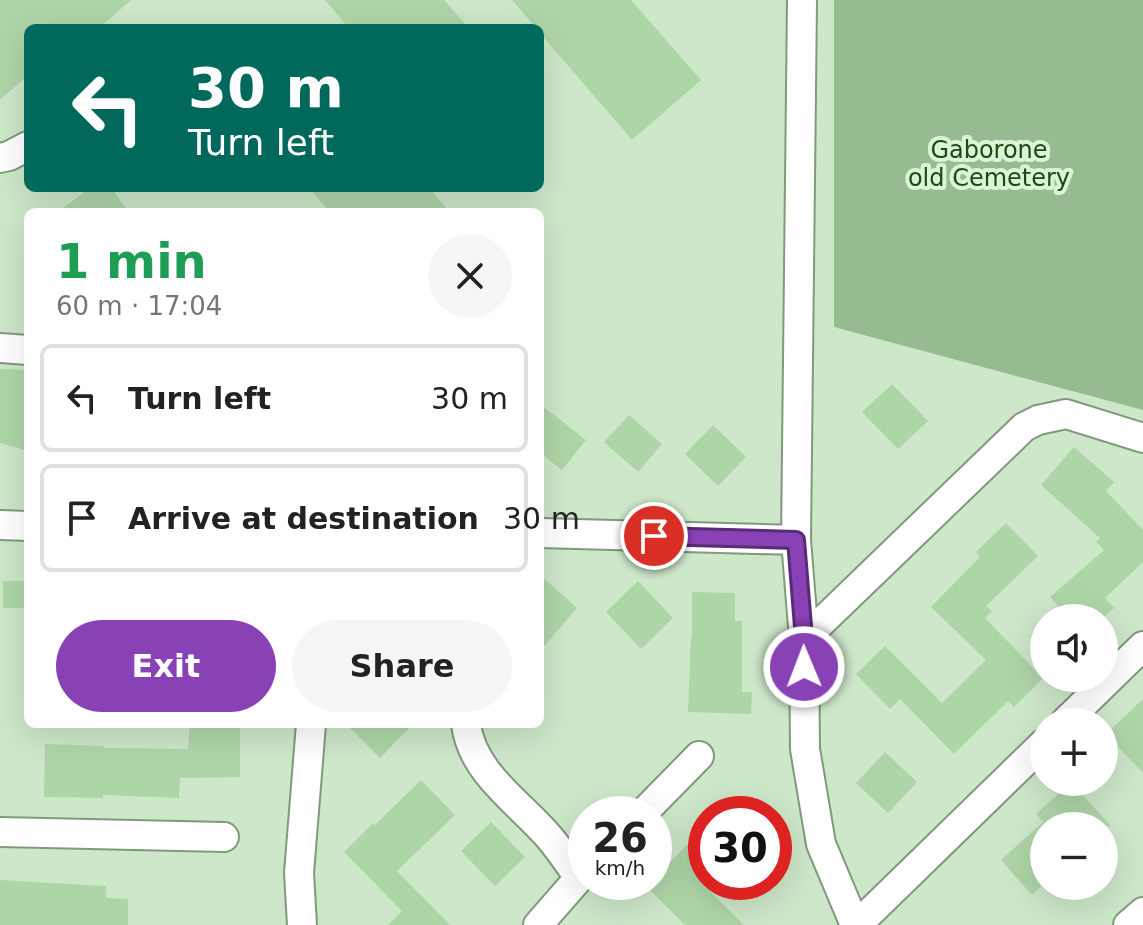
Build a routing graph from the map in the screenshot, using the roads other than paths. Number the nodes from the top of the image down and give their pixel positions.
1 (802, 0) edge
2 (24, 148) edge
3 (0, 158) edge
4 (0, 348) edge
5 (24, 350) edge
6 (1143, 438) edge
7 (0, 525) edge
8 (24, 526) edge
9 (544, 533) edge
10 (796, 540) junction
11 (804, 639) junction
12 (1143, 646) edge
13 (1079, 708) edge
14 (311, 728) edge
15 (466, 728) edge
16 (699, 756) dead end
17 (1030, 757) edge
18 (660, 796) edge
19 (0, 832) edge
20 (224, 837) dead end
21 (568, 858) edge
22 (568, 891) edge
23 (1143, 912) edge
24 (302, 925) edge
25 (538, 925) edge
26 (856, 925) edge
27 (1128, 925) edge

1 - 10 street
2 - 3 street
4 - 5 street
6 - 11 street
7 - 8 street
9 - 10 street
10 - 11 street
11 - 26 street
12 - 13 street
14 - 24 street
15 - 21 street
16 - 18 street
17 - 26 street
19 - 20 street
22 - 25 street
23 - 27 street

